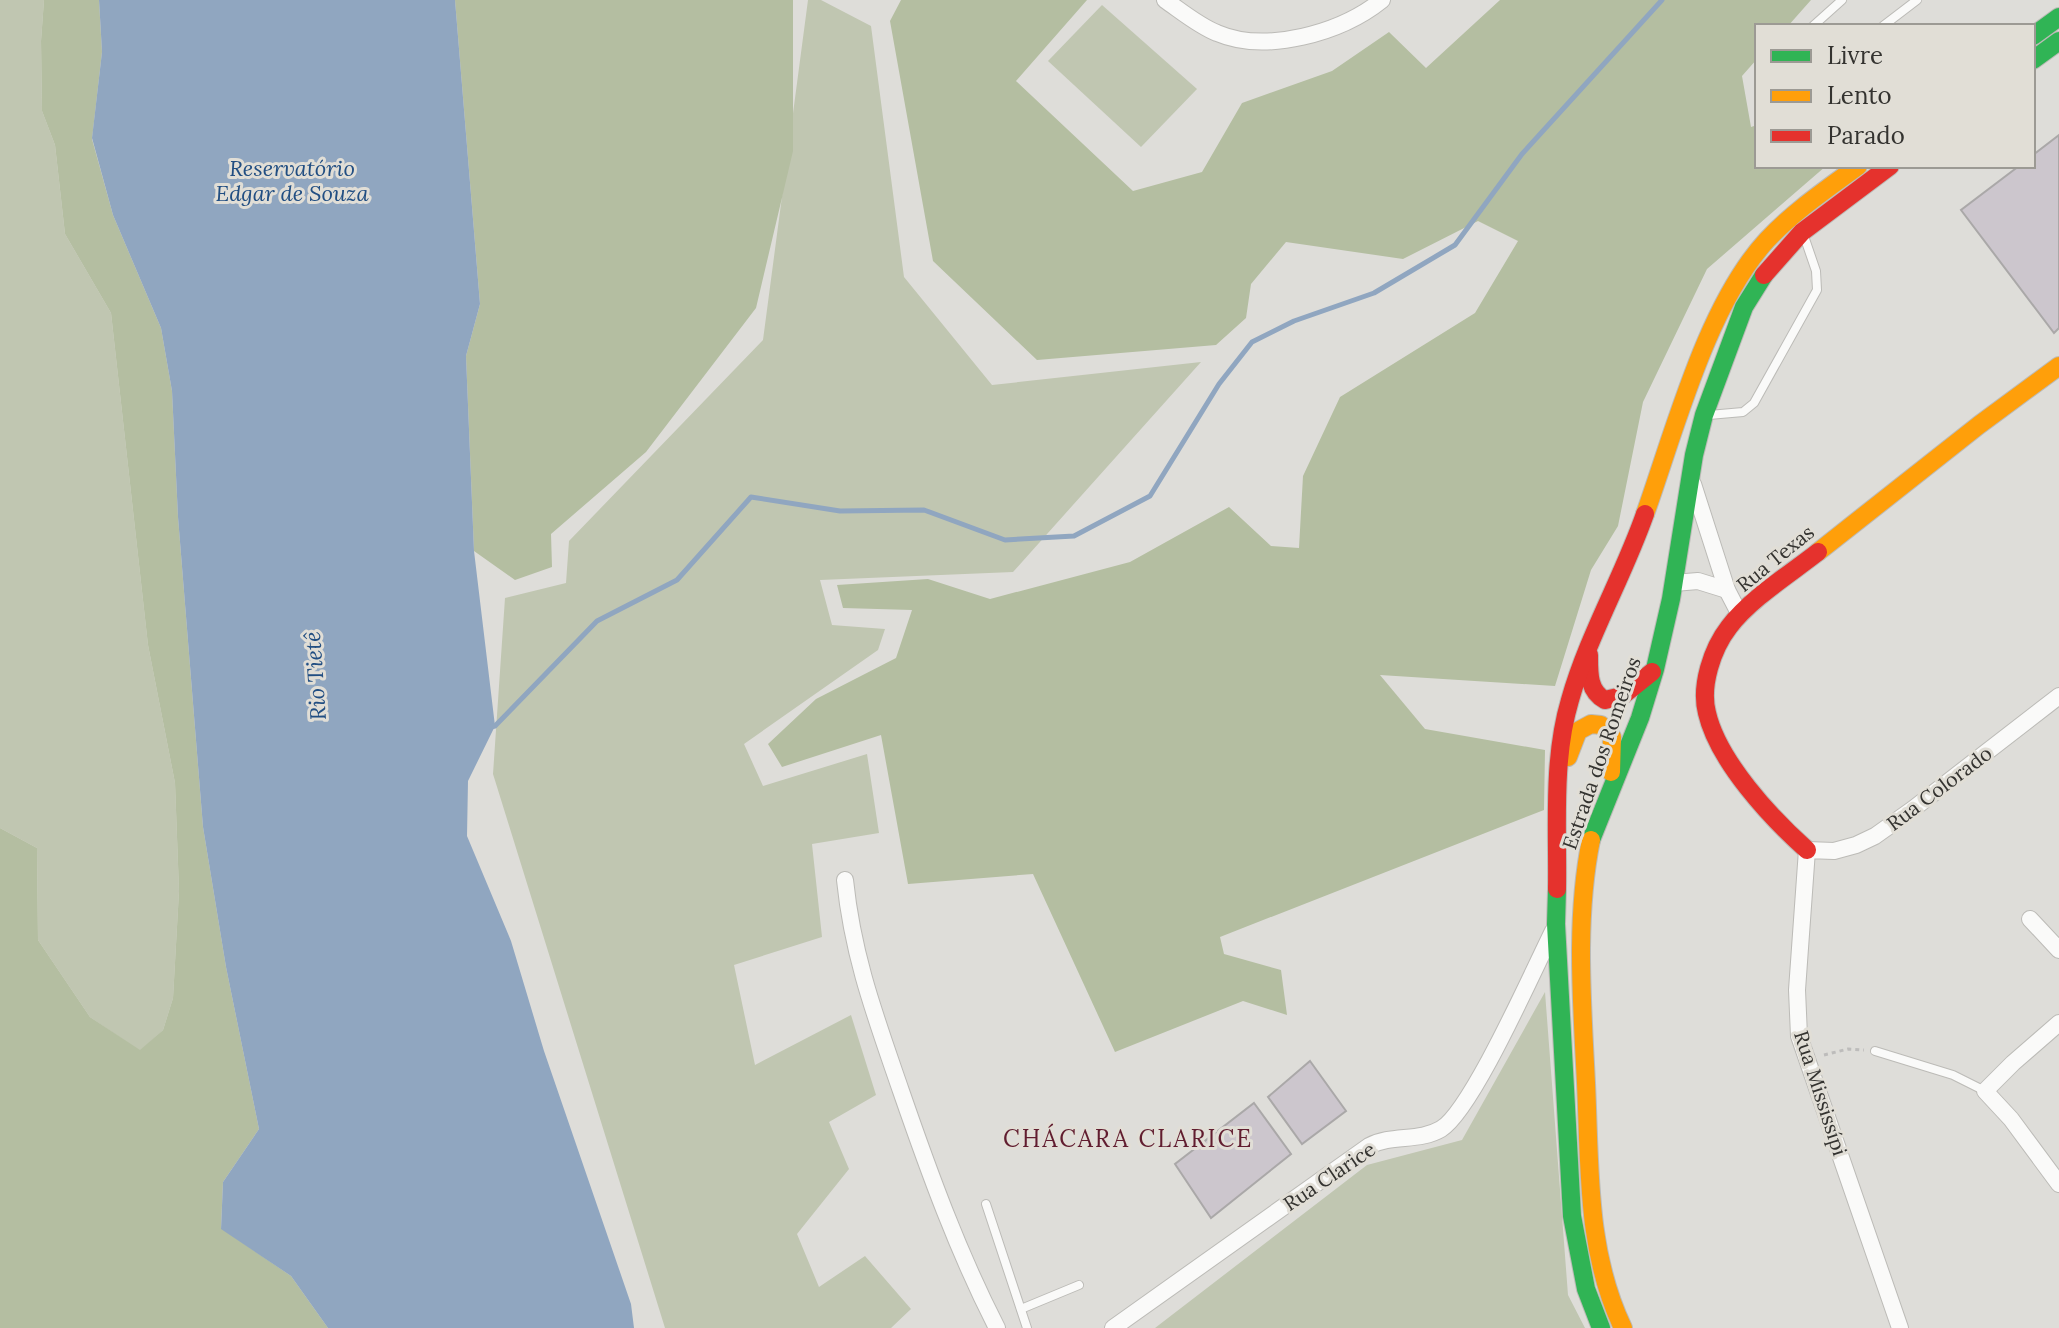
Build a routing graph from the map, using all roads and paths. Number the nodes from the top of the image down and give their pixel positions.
1 (1166, 0) edge
2 (1382, 0) edge
3 (1842, 0) edge
4 (1917, 0) edge
5 (2059, 17) edge
6 (1815, 24) edge
7 (1886, 24) edge
8 (2035, 35) edge
9 (2059, 41) edge
10 (2035, 59) edge
11 (1855, 168) edge
12 (1887, 168) edge
13 (1802, 232) junction
14 (2059, 366) edge
15 (1704, 415) junction
16 (1691, 478) junction
17 (1674, 583) junction
18 (1727, 590) junction
19 (1740, 615) junction
20 (1589, 647) junction
21 (1655, 669) junction
22 (2059, 696) edge
23 (1560, 783) junction
24 (1610, 786) junction
25 (1807, 850) junction
26 (845, 880) dead end
27 (2030, 919) dead end
28 (1556, 924) junction
29 (2059, 950) edge
30 (2059, 1023) edge
31 (1875, 1051) joint
32 (1806, 1058) junction
33 (1985, 1091) junction
34 (2059, 1184) edge
35 (986, 1204) dead end
36 (1079, 1285) dead end
37 (1021, 1309) junction
38 (997, 1328) edge
39 (1027, 1328) edge
40 (1113, 1328) edge
41 (1601, 1328) edge
42 (1623, 1328) edge
43 (1900, 1328) edge

1 - 2 street
3 - 6 lane
4 - 7 lane
5 - 8 main road
9 - 10 main road
11 - 20 main road, Estrada dos Romeiros
12 - 13 main road, Estrada dos Romeiros
13 - 15 main road, Estrada dos Romeiros
13 - 15 lane
14 - 19 main road, Rua Texas
15 - 16 main road, Estrada dos Romeiros
16 - 17 main road, Estrada dos Romeiros
16 - 18 street
17 - 18 street
17 - 21 main road, Estrada dos Romeiros
18 - 19 street
19 - 25 main road, Rua Texas
20 - 21 main road
20 - 23 main road, Estrada dos Romeiros
21 - 24 main road, Estrada dos Romeiros
22 - 25 street, Rua Colorado
23 - 24 main road
23 - 28 main road, Estrada dos Romeiros
24 - 42 main road, Estrada dos Romeiros
25 - 32 street, Rua Mississípi
26 - 38 street
27 - 29 street
28 - 40 street, Rua Clarice
28 - 41 main road, Estrada dos Romeiros
30 - 33 street
31 - 32 path
31 - 33 lane
32 - 43 street, Rua Mississípi
33 - 34 street
35 - 37 lane
36 - 37 lane
37 - 39 lane

